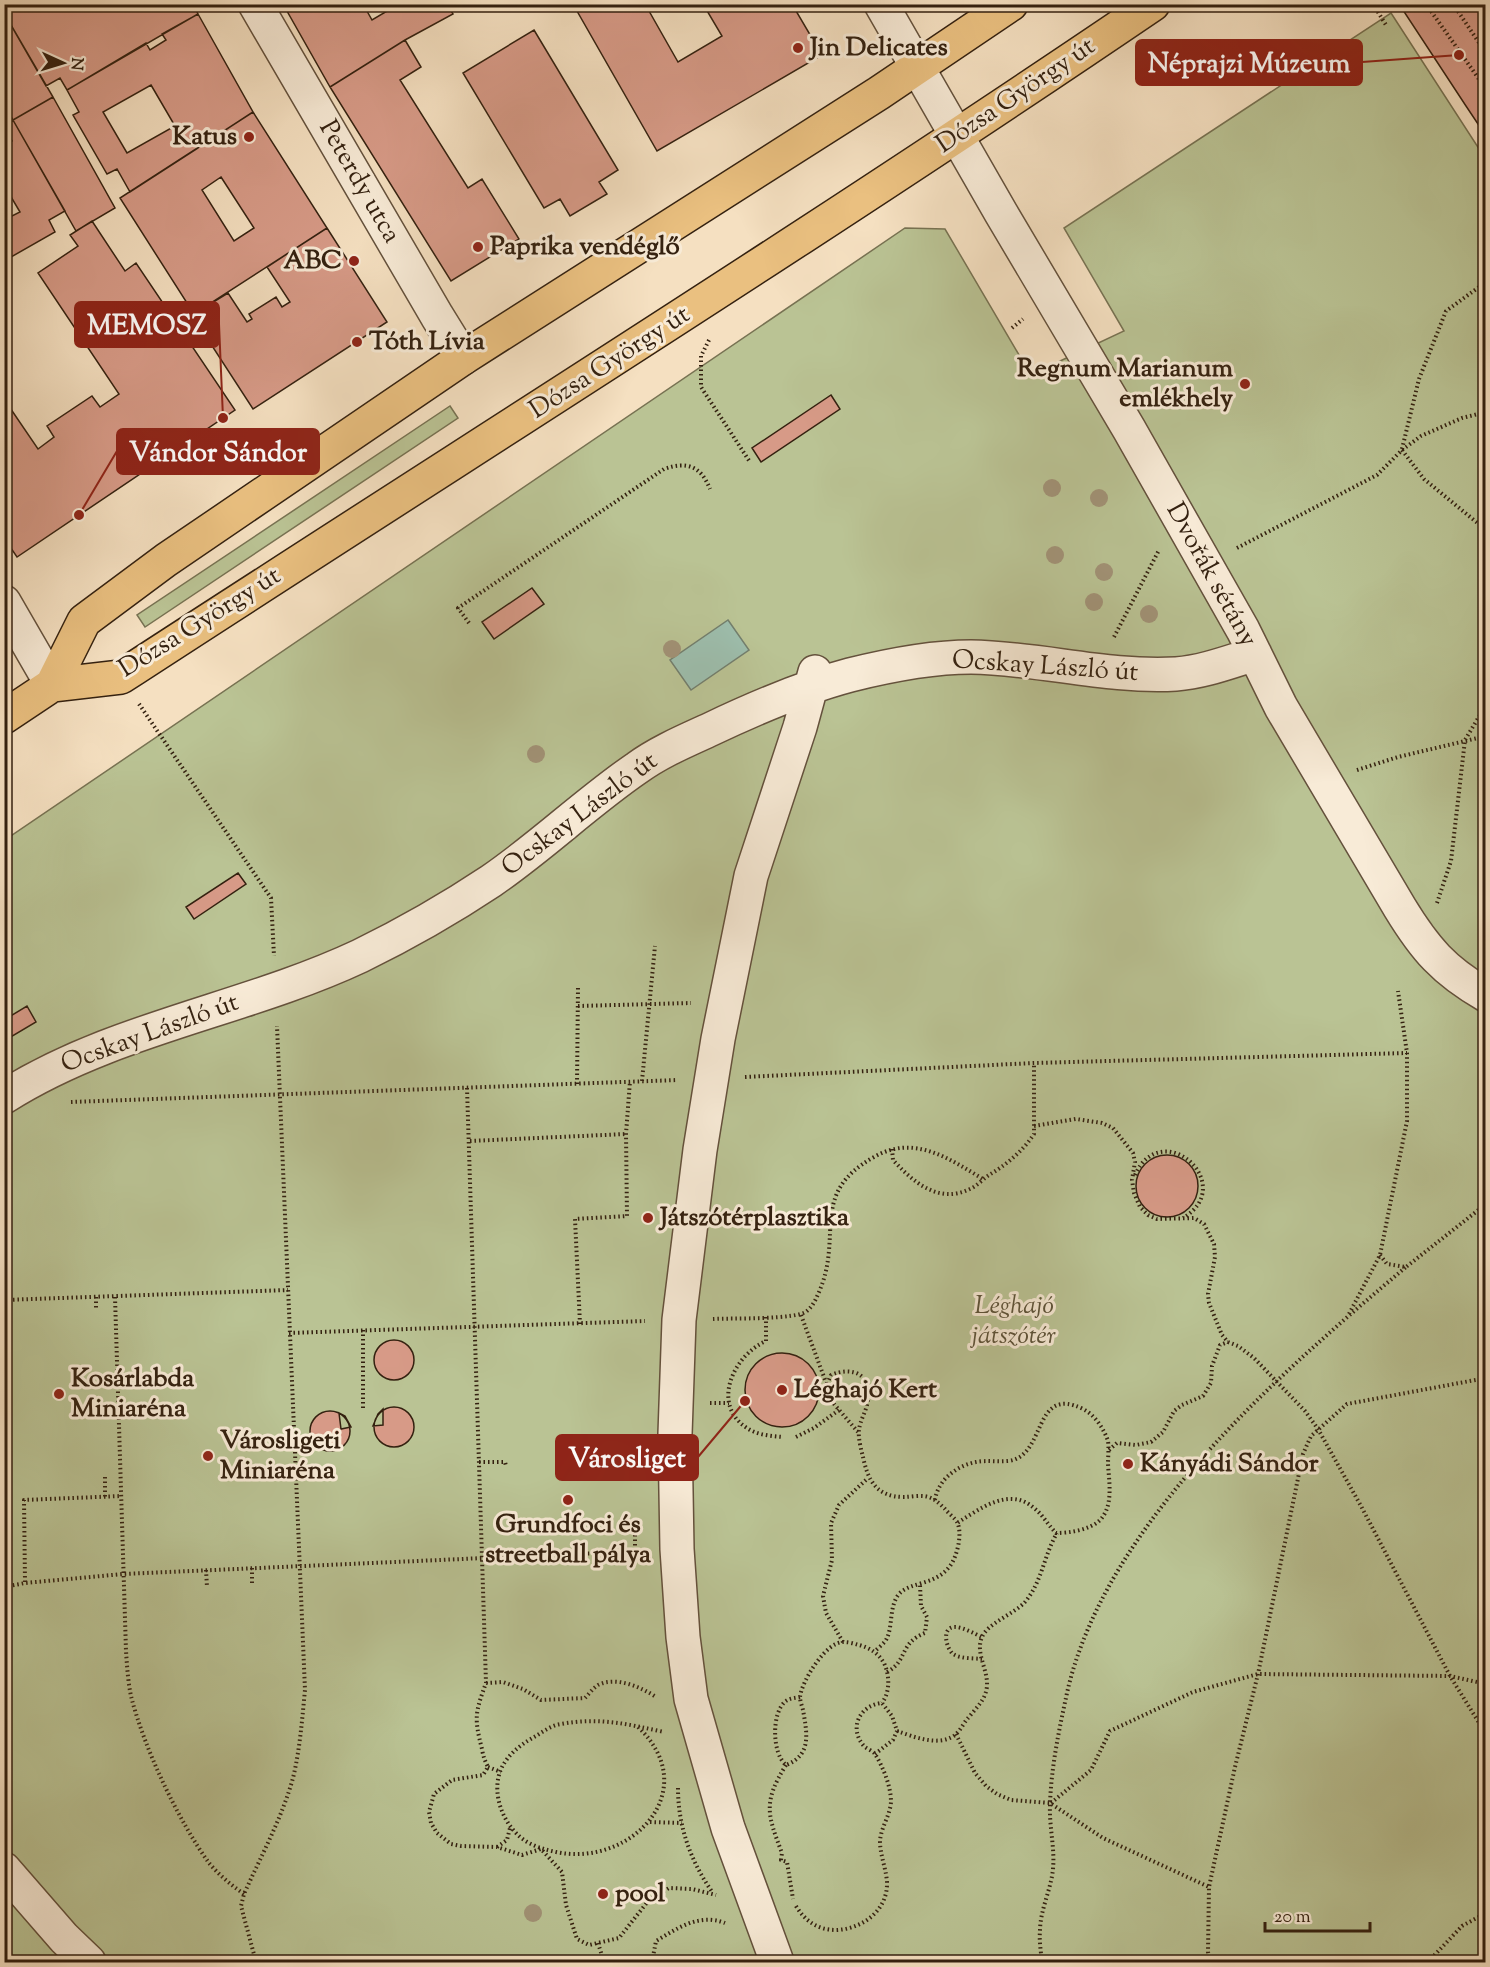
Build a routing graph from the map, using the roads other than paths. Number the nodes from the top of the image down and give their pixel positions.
1 (255, 4) edge
2 (881, 4) edge
3 (1011, 4) edge
4 (1153, 4) edge
5 (917, 68) junction
6 (958, 137) junction
7 (464, 358) junction
8 (4, 602) edge
9 (1255, 654) junction
10 (814, 677) junction
11 (52, 685) junction
12 (4, 717) edge
13 (1485, 995) edge
14 (4, 1097) edge
15 (4, 1869) edge
16 (89, 1962) edge
17 (777, 1962) edge

1 - 7 street, Peterdy utca
2 - 5 street, Dvořák sétány
3 - 5 main road, Dózsa György út
4 - 6 main road, Dózsa György út
5 - 6 street, Dvořák sétány
5 - 7 main road, Dózsa György út
6 - 9 street, Dvořák sétány
6 - 11 main road, Dózsa György út
7 - 11 main road, Dózsa György út
8 - 11 street
9 - 10 street, Ocskay László út
9 - 13 street, Dvořák sétány
10 - 14 street, Ocskay László út
10 - 17 street
11 - 12 main road, Dózsa György út
15 - 16 street

